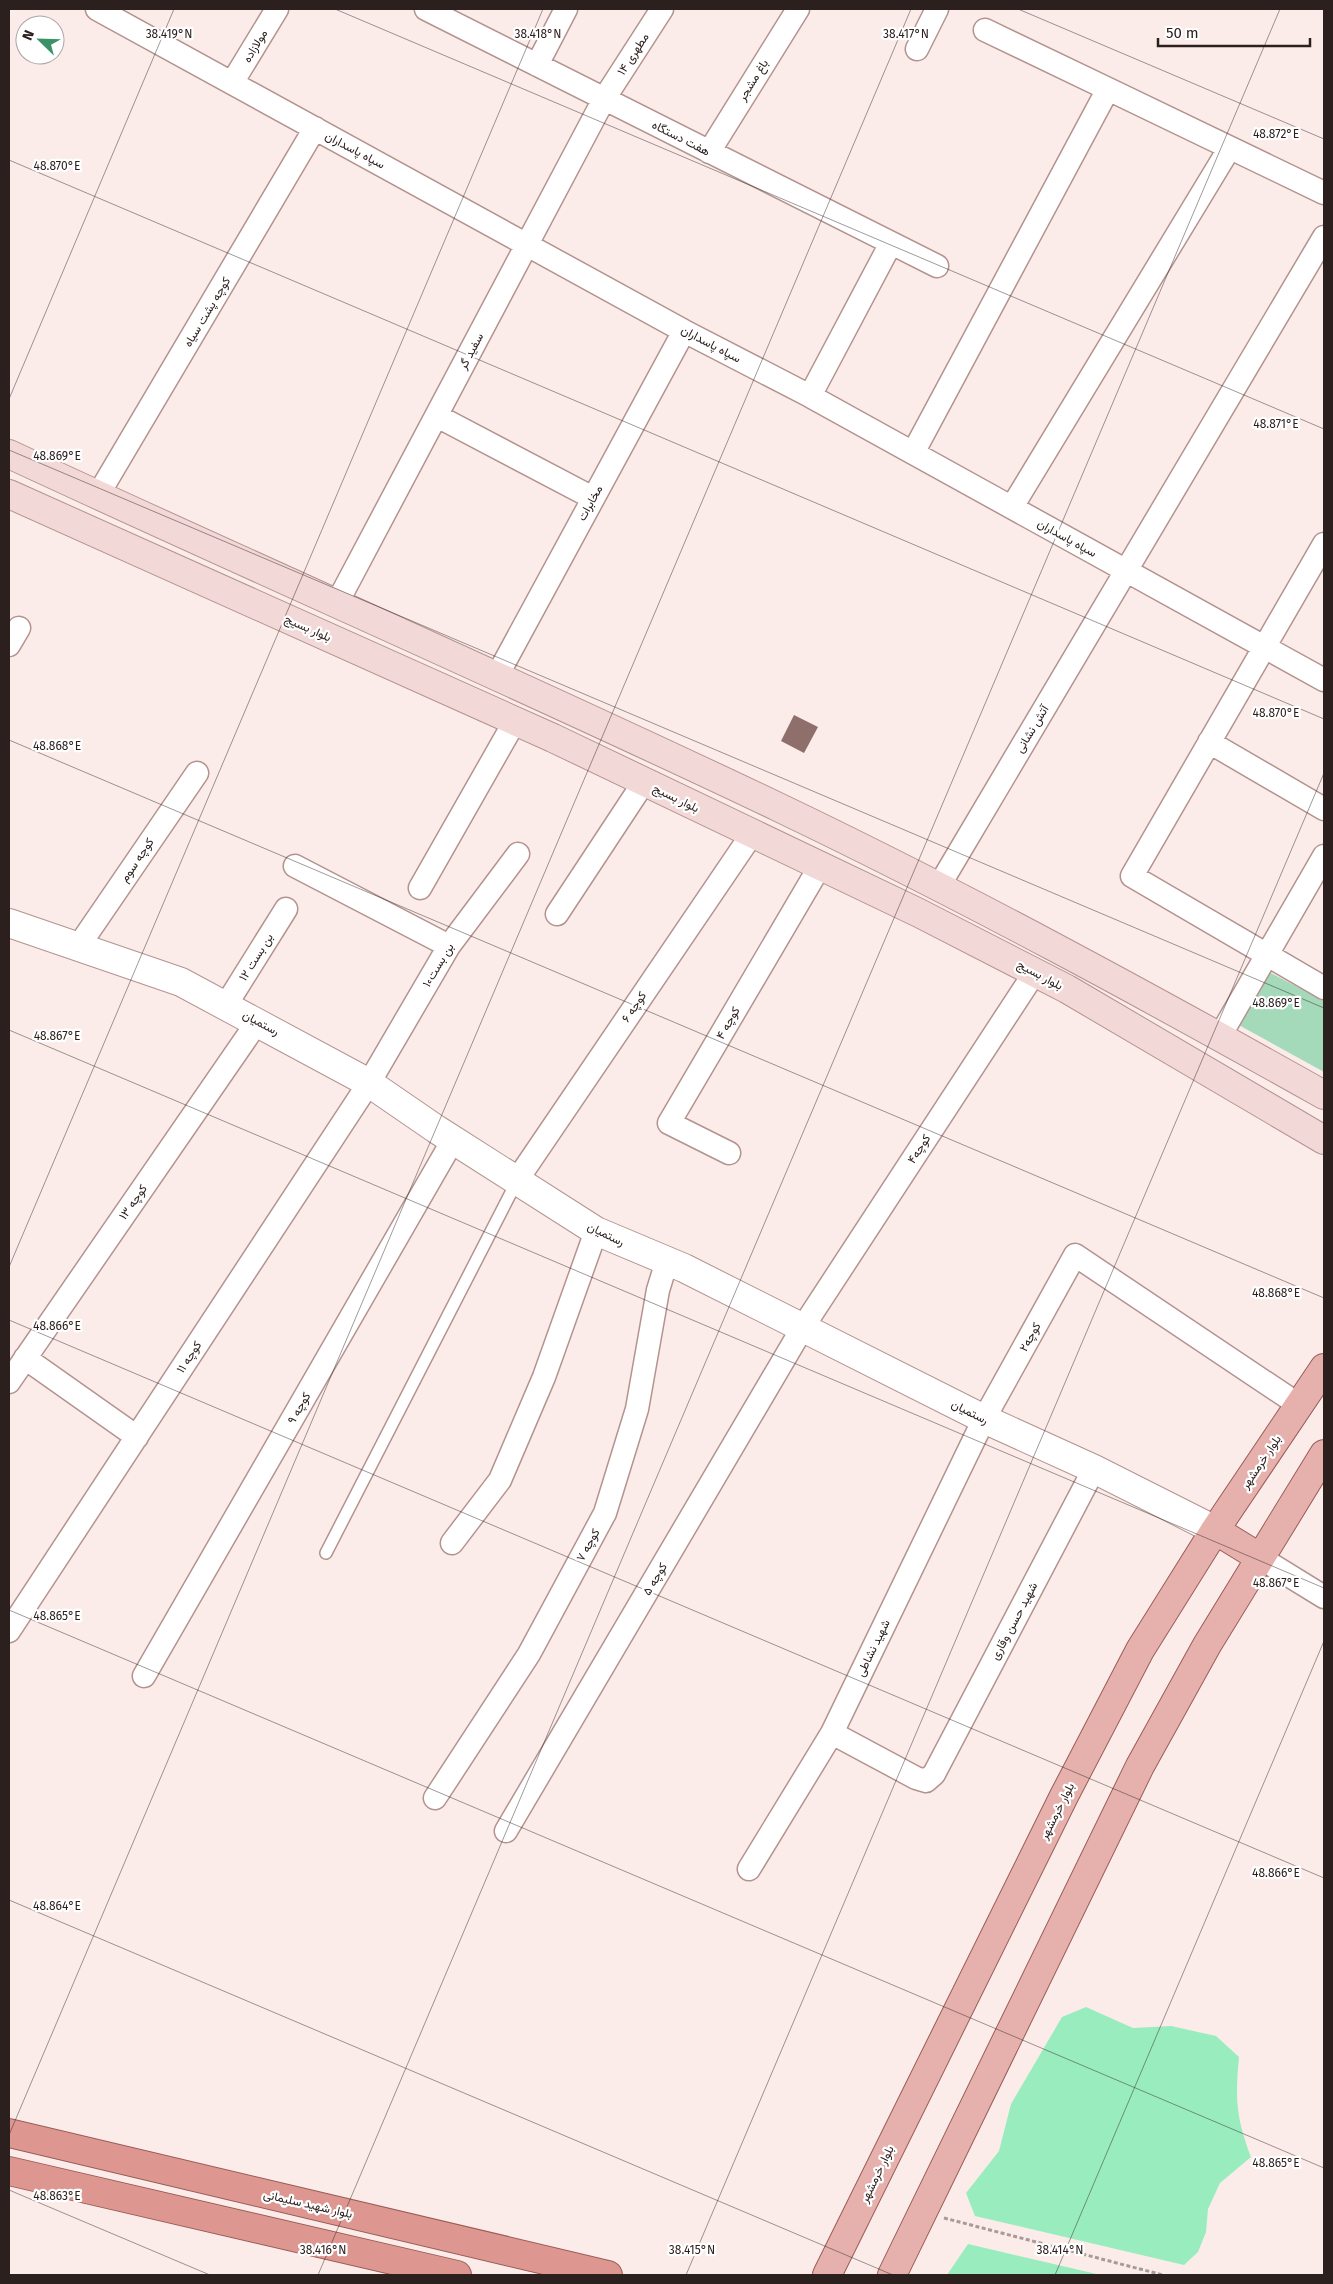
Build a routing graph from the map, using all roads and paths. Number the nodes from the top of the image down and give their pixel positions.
1 (98, 9) edge
2 (277, 9) edge
3 (426, 9) edge
4 (566, 9) edge
5 (662, 9) edge
6 (798, 9) edge
7 (937, 9) edge
8 (985, 30) dead end
9 (917, 49) dead end
10 (537, 65) junction
11 (232, 84) junction
12 (1108, 89) junction
13 (604, 99) junction
14 (315, 128) junction
15 (1229, 149) junction
16 (709, 152) junction
17 (1324, 193) edge
18 (1324, 237) edge
19 (892, 242) junction
20 (528, 244) junction
21 (937, 266) dead end
22 (684, 331) junction
23 (810, 396) junction
24 (436, 416) junction
25 (913, 453) junction
26 (9, 454) edge
27 (9, 494) edge
28 (98, 496) junction
29 (593, 498) junction
30 (1012, 507) junction
31 (1324, 544) edge
32 (1126, 571) junction
33 (337, 603) junction
34 (321, 634) junction
35 (1264, 647) junction
36 (497, 676) junction
37 (1324, 680) edge
38 (514, 721) junction
39 (1209, 742) junction
40 (197, 773) dead end
41 (644, 782) junction
42 (1324, 809) edge
43 (752, 834) junction
44 (518, 854) dead end
45 (1324, 856) edge
46 (295, 866) dead end
47 (820, 866) junction
48 (939, 886) junction
49 (420, 888) dead end
50 (286, 909) dead end
51 (919, 913) junction
52 (557, 914) dead end
53 (9, 923) edge
54 (449, 946) junction
55 (78, 947) junction
56 (1267, 955) junction
57 (1035, 972) junction
58 (1324, 988) edge
59 (226, 1005) junction
60 (258, 1022) junction
61 (1220, 1036) junction
62 (369, 1083) junction
63 (1324, 1095) edge
64 (453, 1140) junction
65 (1324, 1140) edge
66 (730, 1153) dead end
67 (517, 1180) junction
68 (596, 1231) junction
69 (668, 1261) junction
70 (803, 1327) junction
71 (25, 1358) junction
72 (1324, 1368) edge
73 (9, 1382) edge
74 (1299, 1405) junction
75 (984, 1420) junction
76 (136, 1437) junction
77 (1324, 1454) edge
78 (1094, 1469) junction
79 (1215, 1530) junction
80 (452, 1543) dead end
81 (326, 1553) dead end
82 (1259, 1557) junction
83 (1324, 1597) edge
84 (9, 1631) edge
85 (144, 1676) dead end
86 (832, 1733) junction
87 (435, 1798) dead end
88 (506, 1831) dead end
89 (749, 1869) dead end
90 (9, 2133) edge
91 (9, 2171) edge
92 (922, 2213) junction
93 (457, 2275) edge
94 (608, 2275) edge
95 (827, 2275) edge
96 (892, 2275) edge
97 (1163, 2275) edge

1 - 11 street, سپاه پاسداران
2 - 11 street, مولازاده
3 - 10 street, هفت دستگاه
4 - 10 street
5 - 13 street, مطهری ۱۴
6 - 16 street, باغ مشجر
7 - 9 street
8 - 12 street
10 - 13 street, هفت دستگاه
11 - 14 street, سپاه پاسداران
12 - 15 street
12 - 25 street
13 - 16 street, هفت دستگاه
13 - 20 street, سفید گر
14 - 20 street, سپاه پاسداران
14 - 28 street, کوچه پشت سیاه
15 - 17 street
15 - 30 street
16 - 19 street, هفت دستگاه
18 - 32 street, آتش نشانی
19 - 21 street, هفت دستگاه
19 - 23 street
20 - 22 street, سپاه پاسداران
20 - 24 street, سفید گر
22 - 23 street, سپاه پاسداران
22 - 29 street, مخابرات
23 - 25 street, سپاه پاسداران
24 - 29 street
24 - 33 street, سفید گر
25 - 30 street, سپاه پاسداران
26 - 28 main road
27 - 34 main road, بلوار بسیج
28 - 33 main road
29 - 36 street, مخابرات
30 - 32 street, سپاه پاسداران
31 - 35 street
32 - 35 street, سپاه پاسداران
32 - 48 street, آتش نشانی
33 - 34 main road
33 - 36 main road
34 - 38 main road, بلوار بسیج
35 - 37 street, سپاه پاسداران
35 - 39 street
36 - 48 main road
38 - 41 main road, بلوار بسیج
38 - 49 street
39 - 42 street
39 - 56 street
40 - 55 street, کوچه سوم
41 - 43 main road, بلوار بسیج
41 - 52 street
43 - 47 main road, بلوار بسیج
43 - 67 street, کوچه ۶
44 - 54 street, بن بست۱۰
45 - 56 street
46 - 54 street
47 - 51 main road, بلوار بسیج
47 - 66 street, کوچه ۴
48 - 51 main road
48 - 61 main road
50 - 59 street, بن بست ۱۲
51 - 57 main road, بلوار بسیج
53 - 55 street, رستمیان
54 - 62 street, بن بست۱۰
55 - 59 street, رستمیان
56 - 58 street
56 - 61 street
57 - 65 main road, بلوار بسیج
57 - 70 street, کوچه۴
59 - 60 street, رستمیان
60 - 62 street, رستمیان
60 - 71 street, کوچه ۱۳
61 - 63 main road
62 - 64 street, رستمیان
62 - 76 street, کوچه ۱۱
64 - 67 street, رستمیان
64 - 85 street, کوچه ۹
67 - 68 street, رستمیان
67 - 81 lane
68 - 69 street, رستمیان
68 - 80 street
69 - 70 street, رستمیان
69 - 87 street, کوچه ۷
70 - 75 street, رستمیان
70 - 88 street, کوچه ۵
71 - 73 street, کوچه ۱۳
71 - 76 street
72 - 74 main road, بلوار خرمشهر
74 - 75 street, کوچه۲
74 - 79 main road, بلوار خرمشهر
75 - 78 street, رستمیان
75 - 86 street, شهید نشاطی
76 - 84 street, کوچه ۱۱
77 - 82 main road
78 - 79 street, رستمیان
78 - 86 street, شهید حسن وقاری
79 - 82 main road
79 - 95 main road, بلوار خرمشهر
82 - 83 street
82 - 92 main road
86 - 89 street, شهید نشاطی
90 - 94 highway, بلوار شهید سلیمانی
91 - 93 highway
92 - 96 main road
92 - 97 path

